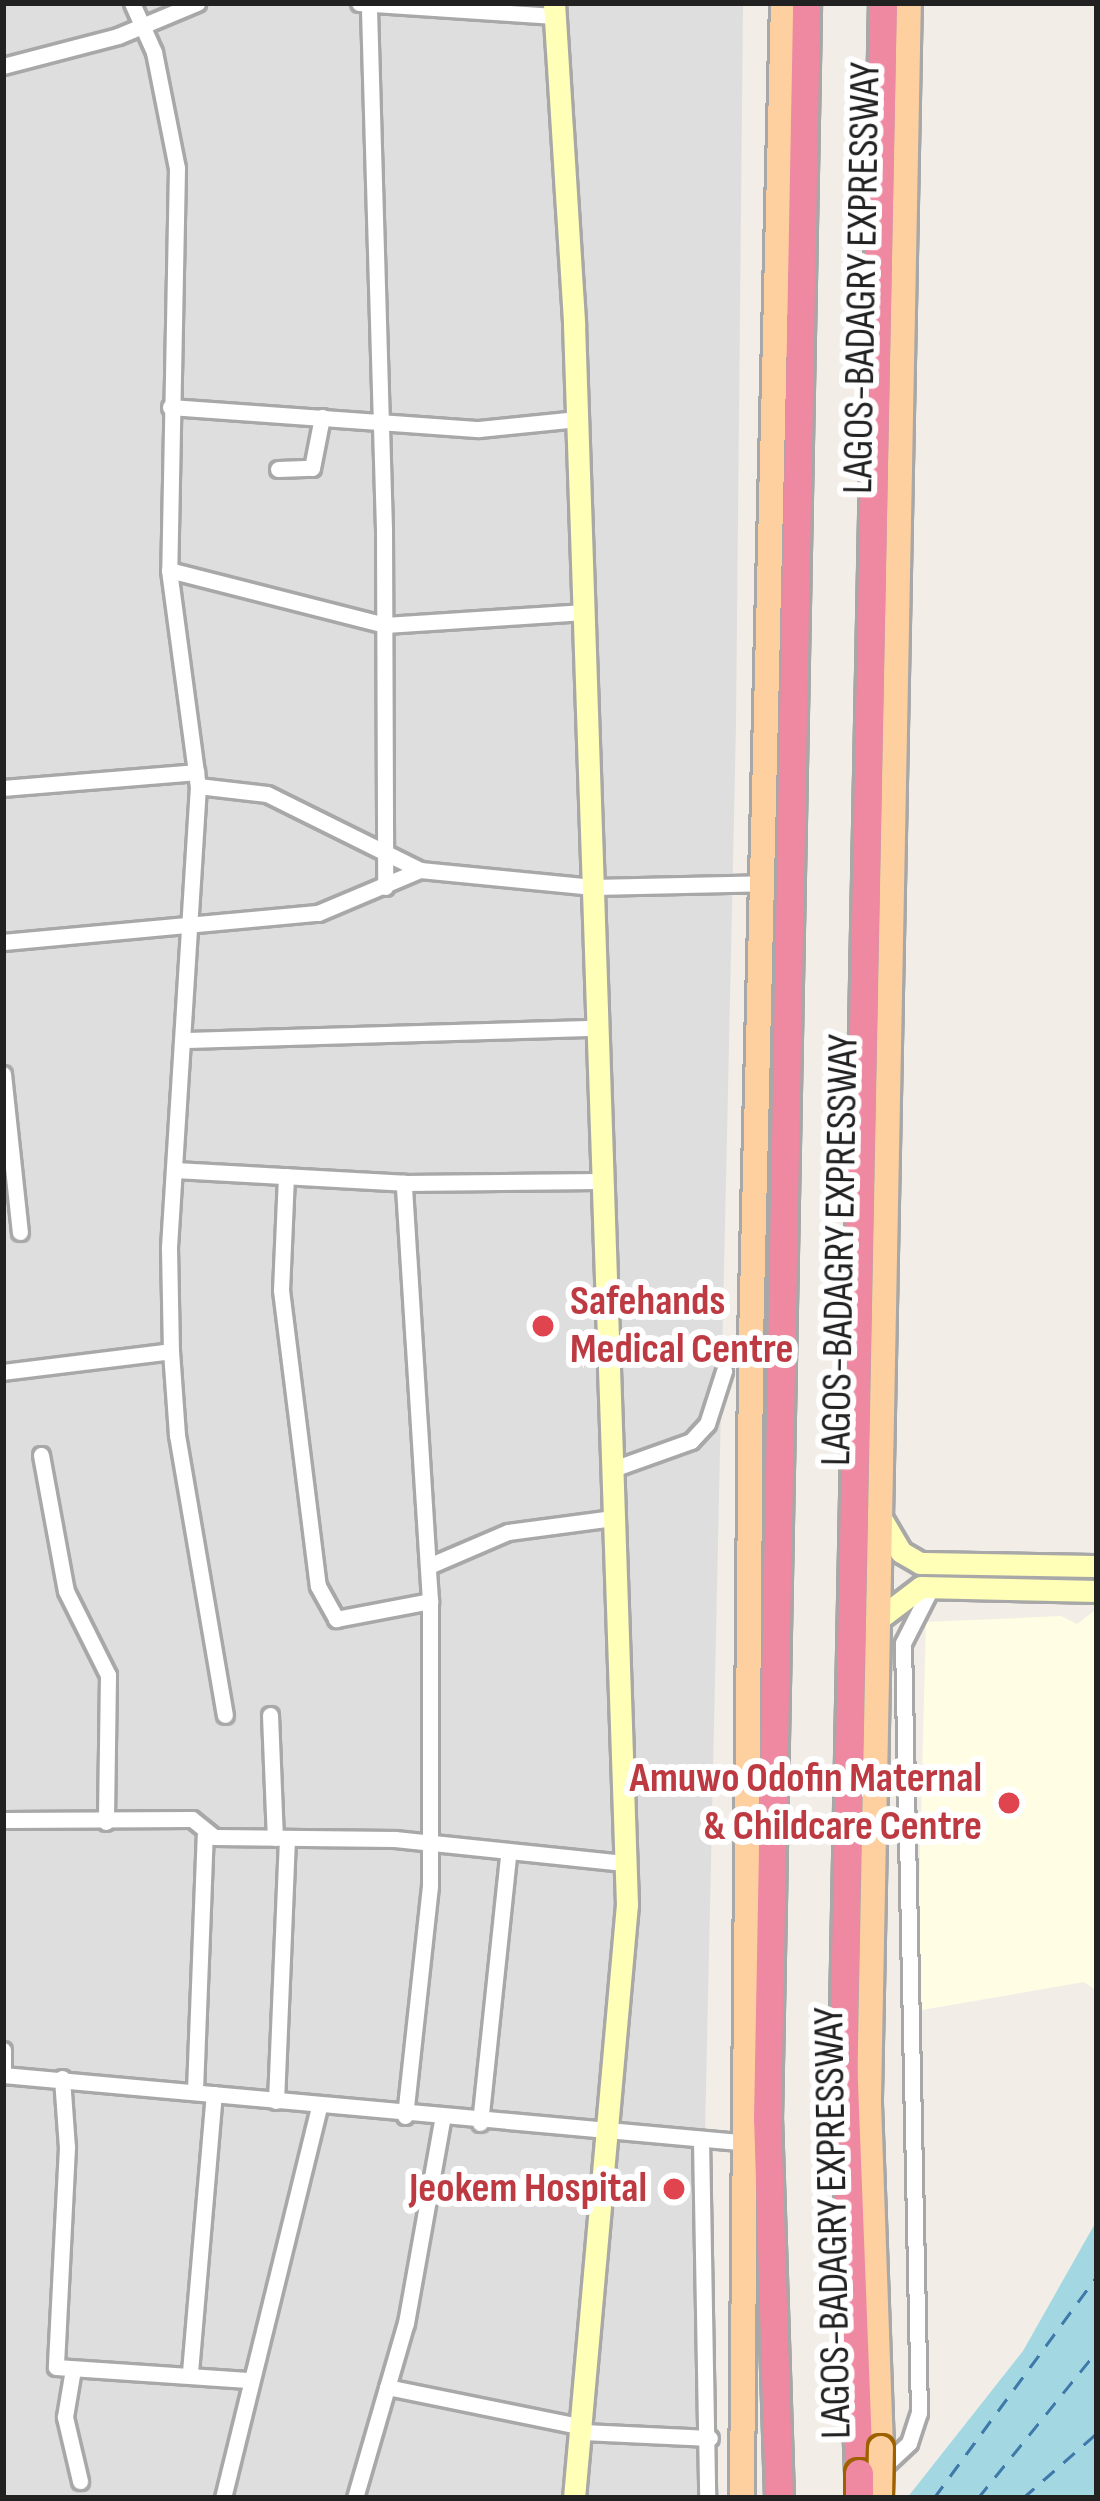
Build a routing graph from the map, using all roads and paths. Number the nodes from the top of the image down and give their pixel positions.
1 (131, 3) edge
2 (197, 3) edge
3 (783, 3) edge
4 (806, 3) edge
5 (883, 3) edge
6 (909, 3) edge
7 (364, 6) edge
8 (554, 9) edge
9 (141, 27) junction
10 (3, 66) edge
11 (170, 407) junction
12 (322, 417) junction
13 (577, 419) junction
14 (380, 422) junction
15 (278, 470) dead end
16 (169, 570) junction
17 (585, 612) junction
18 (385, 625) junction
19 (197, 779) junction
20 (3, 788) edge
21 (387, 853) junction
22 (420, 870) junction
23 (763, 883) junction
24 (385, 887) junction
25 (593, 887) junction
26 (193, 926) junction
27 (3, 942) edge
28 (597, 1028) junction
29 (186, 1040) junction
30 (3, 1074) edge
31 (175, 1170) junction
32 (286, 1176) junction
33 (599, 1180) junction
34 (404, 1183) junction
35 (20, 1232) dead end
36 (171, 1351) junction
37 (724, 1371) dead end
38 (3, 1372) edge
39 (41, 1455) dead end
40 (613, 1469) junction
41 (878, 1513) junction
42 (613, 1518) junction
43 (431, 1565) junction
44 (1097, 1565) edge
45 (932, 1586) junction
46 (1097, 1592) edge
47 (430, 1601) junction
48 (876, 1621) junction
49 (225, 1715) dead end
50 (270, 1715) dead end
51 (3, 1820) edge
52 (106, 1822) junction
53 (205, 1835) junction
54 (281, 1839) junction
55 (430, 1843) junction
56 (508, 1855) junction
57 (624, 1863) junction
58 (3, 2050) edge
59 (3, 2074) edge
60 (62, 2078) junction
61 (195, 2090) junction
62 (214, 2094) junction
63 (277, 2102) junction
64 (319, 2107) junction
65 (405, 2116) junction
66 (442, 2120) junction
67 (480, 2122) junction
68 (610, 2132) junction
69 (700, 2139) junction
70 (739, 2142) junction
71 (73, 2369) junction
72 (190, 2372) junction
73 (248, 2380) junction
74 (387, 2387) junction
75 (584, 2430) junction
76 (710, 2438) junction
77 (80, 2481) dead end
78 (859, 2486) edge
79 (223, 2498) edge
80 (355, 2498) edge
81 (574, 2498) edge
82 (707, 2498) edge
83 (742, 2498) edge
84 (779, 2498) edge
85 (843, 2498) edge
86 (880, 2498) edge

1 - 9 street
2 - 9 street
3 - 23 main road, LAGOS-BADAGRY EXPRESSWAY
4 - 84 highway, LAGOS-BADAGRY EXPRESSWAY
5 - 78 highway, LAGOS-BADAGRY EXPRESSWAY
6 - 41 main road, LAGOS-BADAGRY EXPRESSWAY
7 - 8 street
7 - 14 street
8 - 13 main road
9 - 10 street
9 - 11 street
11 - 12 street
11 - 16 street
12 - 14 street
12 - 15 street
13 - 14 street
13 - 17 main road
14 - 18 street
16 - 18 street
16 - 19 street
17 - 18 street
17 - 25 main road
18 - 21 street
19 - 20 street
19 - 21 street
19 - 26 street
21 - 22 street
21 - 24 street
22 - 24 street
22 - 25 street
23 - 25 street
23 - 70 main road, LAGOS-BADAGRY EXPRESSWAY
24 - 26 street
25 - 28 main road
26 - 27 street
26 - 29 street
28 - 29 street
28 - 33 main road
29 - 31 street
30 - 35 street
31 - 32 street
31 - 36 street
32 - 34 street
32 - 47 street
33 - 34 street
33 - 40 main road
34 - 43 street
36 - 38 street
36 - 49 street
37 - 40 street
39 - 52 street
40 - 42 main road
41 - 44 main road
41 - 48 main road, LAGOS-BADAGRY EXPRESSWAY
42 - 43 street
42 - 57 main road
43 - 47 street
45 - 46 main road
45 - 48 main road
45 - 85 street
47 - 55 street
48 - 86 main road, LAGOS-BADAGRY EXPRESSWAY, bridge
50 - 54 street
51 - 52 street
52 - 53 street
53 - 54 street
53 - 61 street
54 - 55 street
54 - 63 street
55 - 56 street
55 - 65 street
56 - 57 street
56 - 67 street
57 - 68 main road
58 - 59 street
59 - 60 street
60 - 61 street
60 - 71 street
61 - 62 street
62 - 63 street
62 - 72 street
63 - 64 street
64 - 65 street
64 - 73 street
65 - 66 street
66 - 67 street
66 - 74 street
67 - 68 street
68 - 69 street
68 - 75 main road
69 - 70 street
69 - 76 street
70 - 83 main road, LAGOS-BADAGRY EXPRESSWAY
71 - 72 street
71 - 77 street
72 - 73 street
73 - 79 street
74 - 75 street
74 - 80 street
75 - 76 street
75 - 81 main road
76 - 82 street

